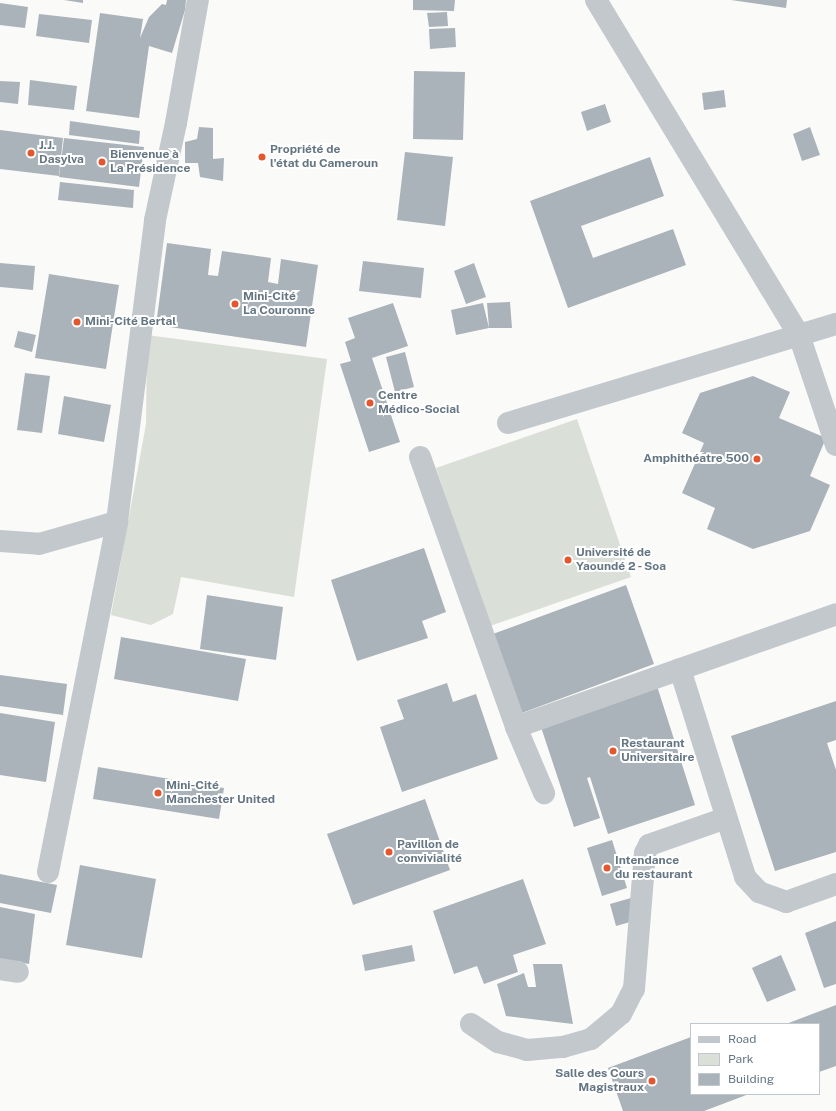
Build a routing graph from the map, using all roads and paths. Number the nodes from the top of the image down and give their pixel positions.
1 (198, 0) edge
2 (596, 0) edge
3 (836, 324) edge
4 (798, 335) junction
5 (508, 423) dead end
6 (836, 445) edge
7 (420, 457) dead end
8 (117, 522) junction
9 (0, 541) edge
10 (836, 614) edge
11 (680, 669) junction
12 (516, 727) junction
13 (544, 793) dead end
14 (726, 818) junction
15 (48, 872) dead end
16 (836, 884) edge
17 (471, 1024) dead end

1 - 8 street
2 - 4 street
3 - 4 street
4 - 5 street
4 - 6 street
7 - 12 street
8 - 9 street
8 - 15 street
10 - 11 street
11 - 12 street
11 - 14 street
12 - 13 street
14 - 16 street
14 - 17 street

